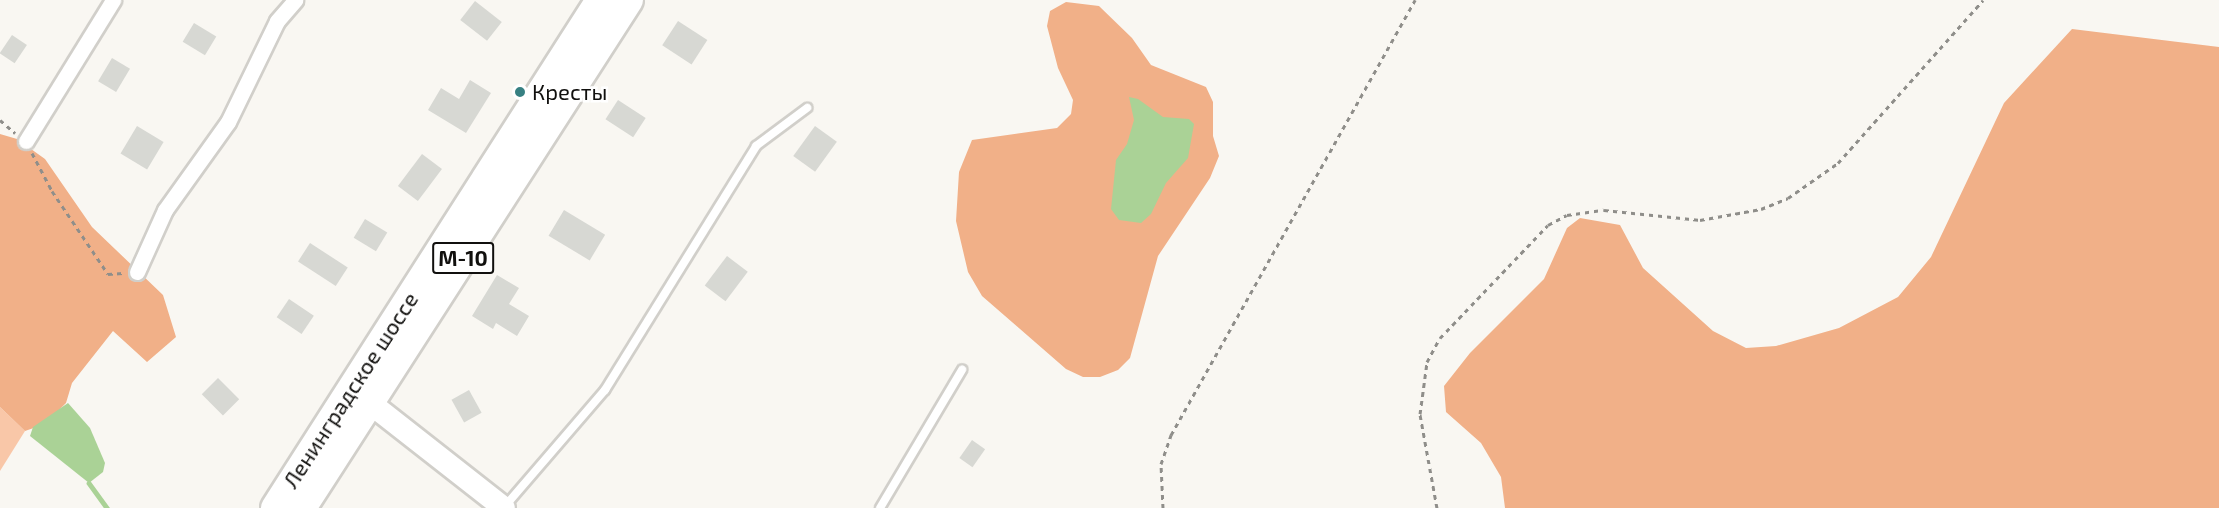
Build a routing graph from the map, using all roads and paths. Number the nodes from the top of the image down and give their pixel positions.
1 (113, 0) edge
2 (296, 0) edge
3 (600, 0) edge
4 (629, 0) edge
5 (1415, 0) edge
6 (1983, 0) edge
7 (807, 108) dead end
8 (0, 120) edge
9 (26, 141) junction
10 (137, 272) joint
11 (962, 370) dead end
12 (370, 403) junction
13 (275, 508) edge
14 (302, 508) edge
15 (504, 508) edge
16 (880, 508) edge
17 (1163, 508) edge
18 (1437, 508) edge

1 - 9 street
2 - 10 street
3 - 13 highway, Ленинградское шоссе / М-10
4 - 12 highway, Ленинградское шоссе / М-10
5 - 17 path
6 - 18 path
7 - 15 lane
8 - 9 path
9 - 10 path
11 - 16 lane
12 - 14 highway, Ленинградское шоссе / М-10
12 - 15 street

